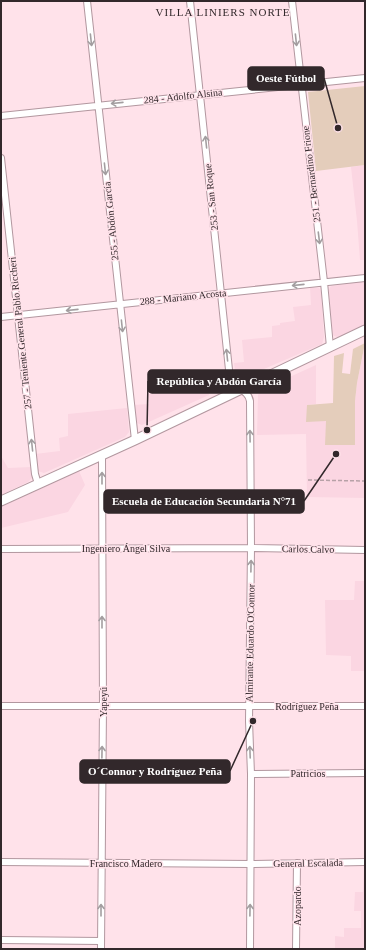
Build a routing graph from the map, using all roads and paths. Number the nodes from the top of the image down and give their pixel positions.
1 (87, 1) edge
2 (190, 1) edge
3 (292, 1) edge
4 (365, 78) edge
5 (301, 84) junction
6 (201, 95) junction
7 (98, 106) junction
8 (1, 116) edge
9 (1, 158) edge
10 (365, 278) edge
11 (324, 282) junction
12 (221, 293) junction
13 (120, 304) junction
14 (18, 316) junction
15 (1, 318) edge
16 (365, 330) edge
17 (330, 347) junction
18 (240, 389) junction
19 (135, 440) junction
20 (102, 456) junction
21 (308, 480) dead end
22 (365, 481) edge
23 (38, 484) junction
24 (1, 501) edge
25 (251, 548) junction
26 (1, 549) edge
27 (102, 549) junction
28 (365, 550) edge
29 (1, 706) edge
30 (103, 706) junction
31 (250, 706) junction
32 (365, 706) edge
33 (365, 773) edge
34 (251, 774) junction
35 (1, 862) edge
36 (101, 862) junction
37 (365, 862) edge
38 (297, 863) junction
39 (251, 864) junction
40 (1, 940) edge
41 (101, 941) junction
42 (101, 949) edge
43 (250, 949) edge
44 (296, 949) edge

1 -> 7 street, 255 - Abdón García
2 - 6 street, 253 - San Roque
3 -> 5 street, 251 - Bernardino Frione
4 - 5 street, 284 - Adolfo Alsina
5 - 6 street, 284 - Adolfo Alsina
5 -> 11 street, 251 - Bernardino Frione
6 -> 7 street, 284 - Adolfo Alsina
12 -> 6 street, 253 - San Roque
7 - 8 street, 284 - Adolfo Alsina
7 -> 13 street, 255 - Abdón García
9 - 14 street, 257 - Teniente General Pablo Riccheri
10 - 11 street, 288 - Mariano Acosta
11 -> 12 street, 288 - Mariano Acosta
11 - 17 street, 251 - Bernardino Frione
12 - 13 street, 288 - Mariano Acosta
18 -> 12 street, 253 - San Roque
13 -> 14 street, 288 - Mariano Acosta
13 -> 19 street, 255 - Abdón García
14 - 15 street, 288 - Mariano Acosta
23 -> 14 street, 257 - Teniente General Pablo Riccheri
16 - 17 main road
17 - 18 main road
18 - 19 main road
25 -> 18 street, Almirante Eduardo O'Connor
19 - 20 main road
20 - 23 main road
27 -> 20 street, Yapeyú
21 - 22 path
23 - 24 main road
25 - 27 street, Ingeniero Ángel Silva
25 - 28 street, Carlos Calvo
31 -> 25 street, Almirante Eduardo O'Connor
26 - 27 street, Ingeniero Ángel Silva
30 -> 27 street, Yapeyú
29 - 30 street, Rodríguez Peña
30 - 31 street, Rodríguez Peña
36 -> 30 street, Yapeyú
31 - 32 street, Rodríguez Peña
34 -> 31 street, Almirante Eduardo O'Connor
33 - 34 street, Patricios
34 - 39 street, Almirante Eduardo O'Connor
35 - 36 street, Francisco Madero
36 - 39 street, Francisco Madero
41 -> 36 street, Yapeyú
37 - 38 street, General Escalada
38 - 39 street, General Escalada
38 - 44 street, Azopardo
43 -> 39 street, Almirante Eduardo O'Connor
40 - 41 street
41 - 42 street, Yapeyú

